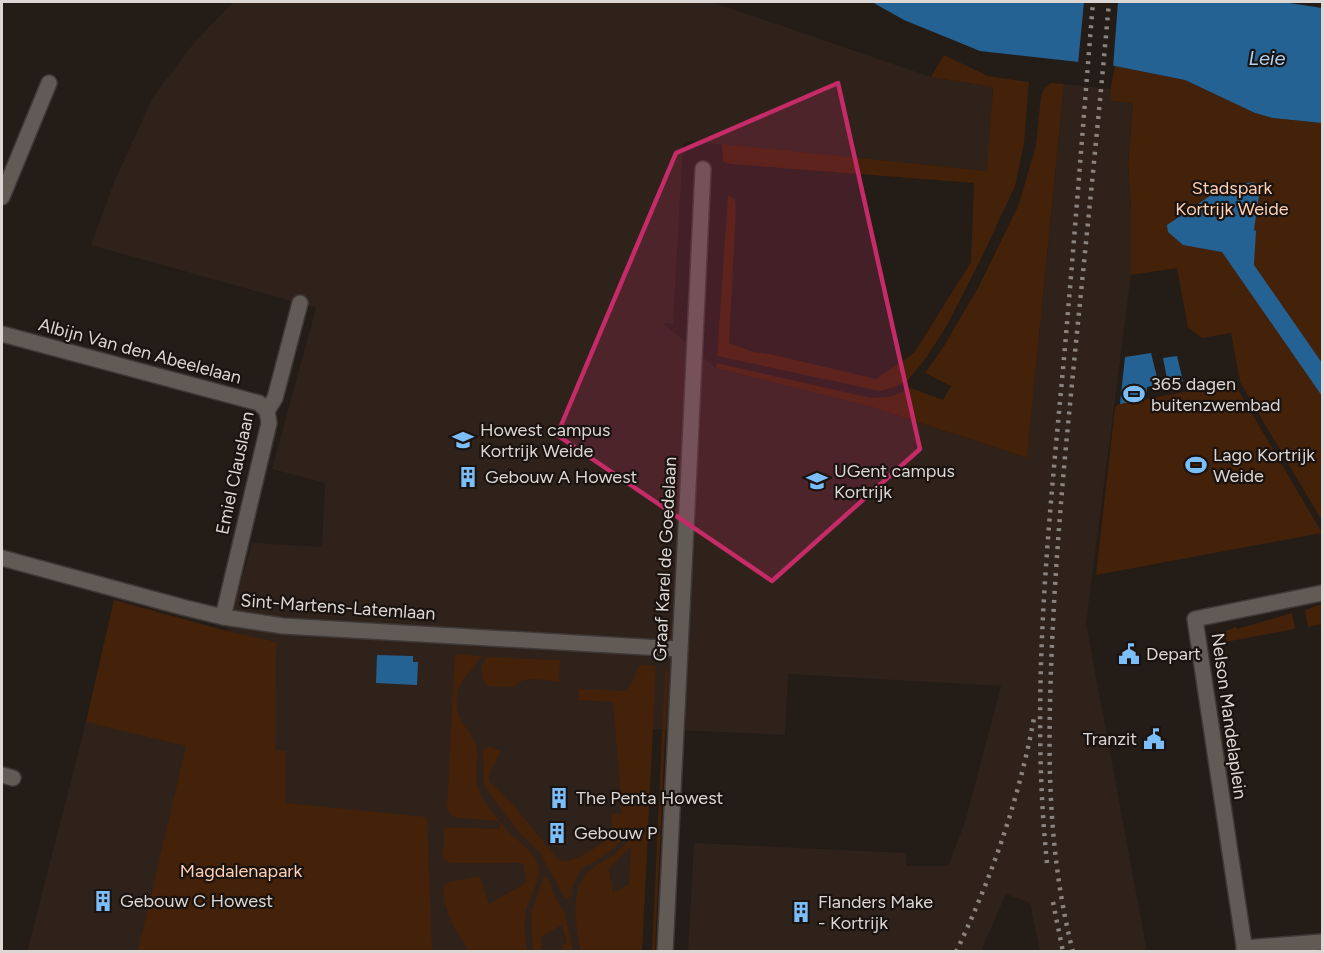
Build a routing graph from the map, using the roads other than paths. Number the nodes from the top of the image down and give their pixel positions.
1 (49, 83) dead end
2 (703, 168) dead end
3 (2, 197) edge
4 (300, 303) dead end
5 (2, 334) edge
6 (267, 411) junction
7 (2, 558) edge
8 (1323, 593) edge
9 (223, 617) junction
10 (679, 649) junction
11 (1323, 942) edge
12 (1245, 950) edge
13 (665, 951) edge

1 - 3 street
2 - 10 street, Graaf Karel de Goedelaan
4 - 6 street, Emiel Clauslaan
5 - 6 street, Albijn Van den Abeelelaan
6 - 9 street, Emiel Clauslaan
7 - 9 street, Sint-Martens-Latemlaan
8 - 12 street, Nelson Mandelaplein
9 - 10 street, Sint-Martens-Latemlaan
10 - 13 street, Graaf Karel de Goedelaan
11 - 12 street, Nelson Mandelaplein

